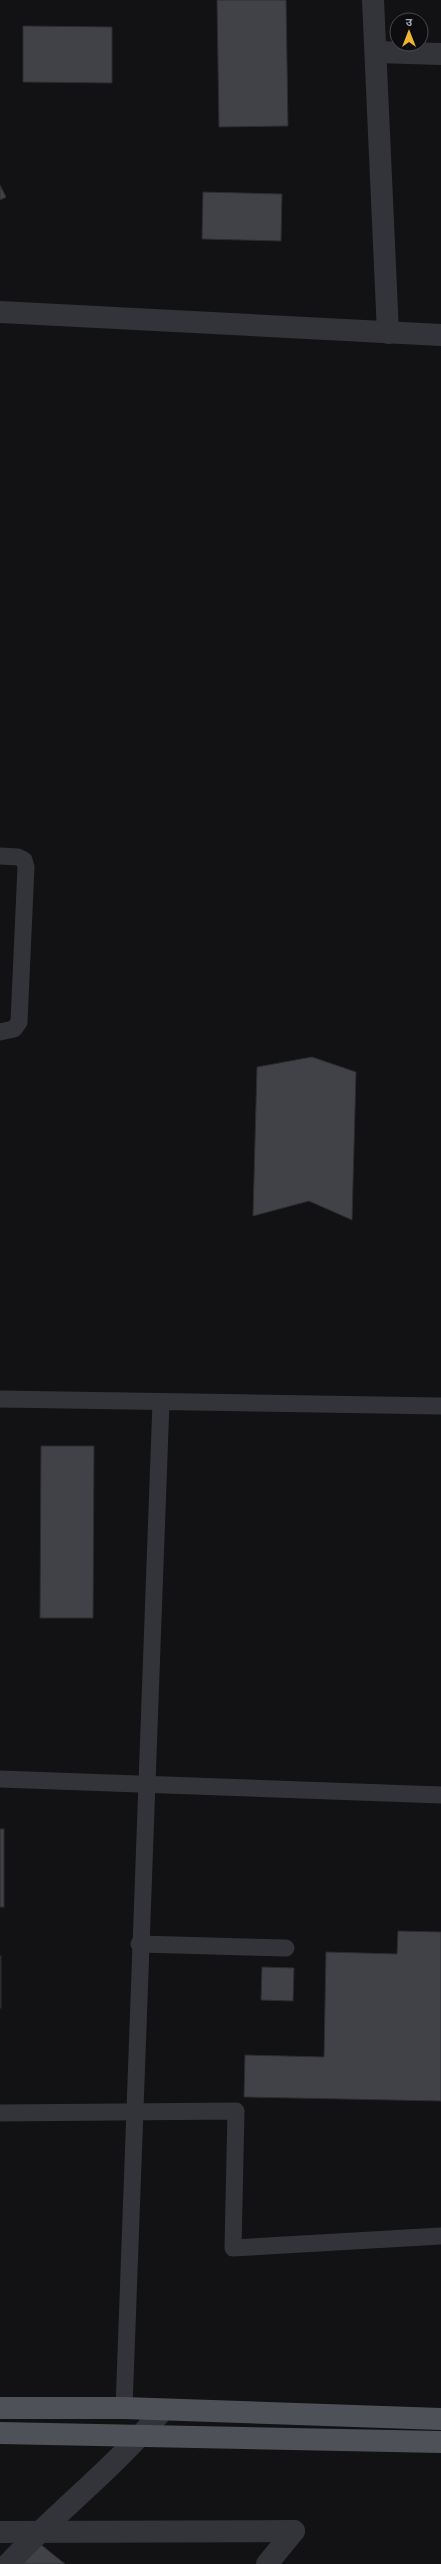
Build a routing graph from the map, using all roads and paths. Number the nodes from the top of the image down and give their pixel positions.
1 (373, 0) edge
2 (376, 52) junction
3 (441, 54) edge
4 (0, 312) edge
5 (388, 333) junction
6 (441, 335) edge
7 (0, 856) edge
8 (0, 1032) edge
9 (0, 1399) edge
10 (161, 1402) junction
11 (441, 1406) edge
12 (0, 1780) edge
13 (146, 1784) junction
14 (441, 1796) edge
15 (139, 1944) junction
16 (286, 1948) dead end
17 (134, 2112) junction
18 (0, 2113) edge
19 (441, 2236) edge
20 (0, 2408) edge
21 (124, 2408) junction
22 (163, 2410) junction
23 (441, 2419) edge
24 (0, 2433) edge
25 (142, 2436) junction
26 (441, 2442) edge
27 (0, 2532) edge
28 (37, 2534) junction
29 (8, 2564) edge
30 (267, 2564) edge

1 - 2 street
2 - 3 street
2 - 5 street
4 - 5 street
5 - 6 street
7 - 8 lane
9 - 10 lane
10 - 11 lane
10 - 13 lane
12 - 13 lane
13 - 14 lane
13 - 15 lane
15 - 16 lane
15 - 17 lane
17 - 18 lane
17 - 19 lane
17 - 21 lane
20 - 21 main road
21 - 22 main road
22 - 23 main road
22 - 25 street
24 - 25 main road
25 - 26 main road
25 - 28 street
27 - 28 street
28 - 29 street
28 - 30 street

